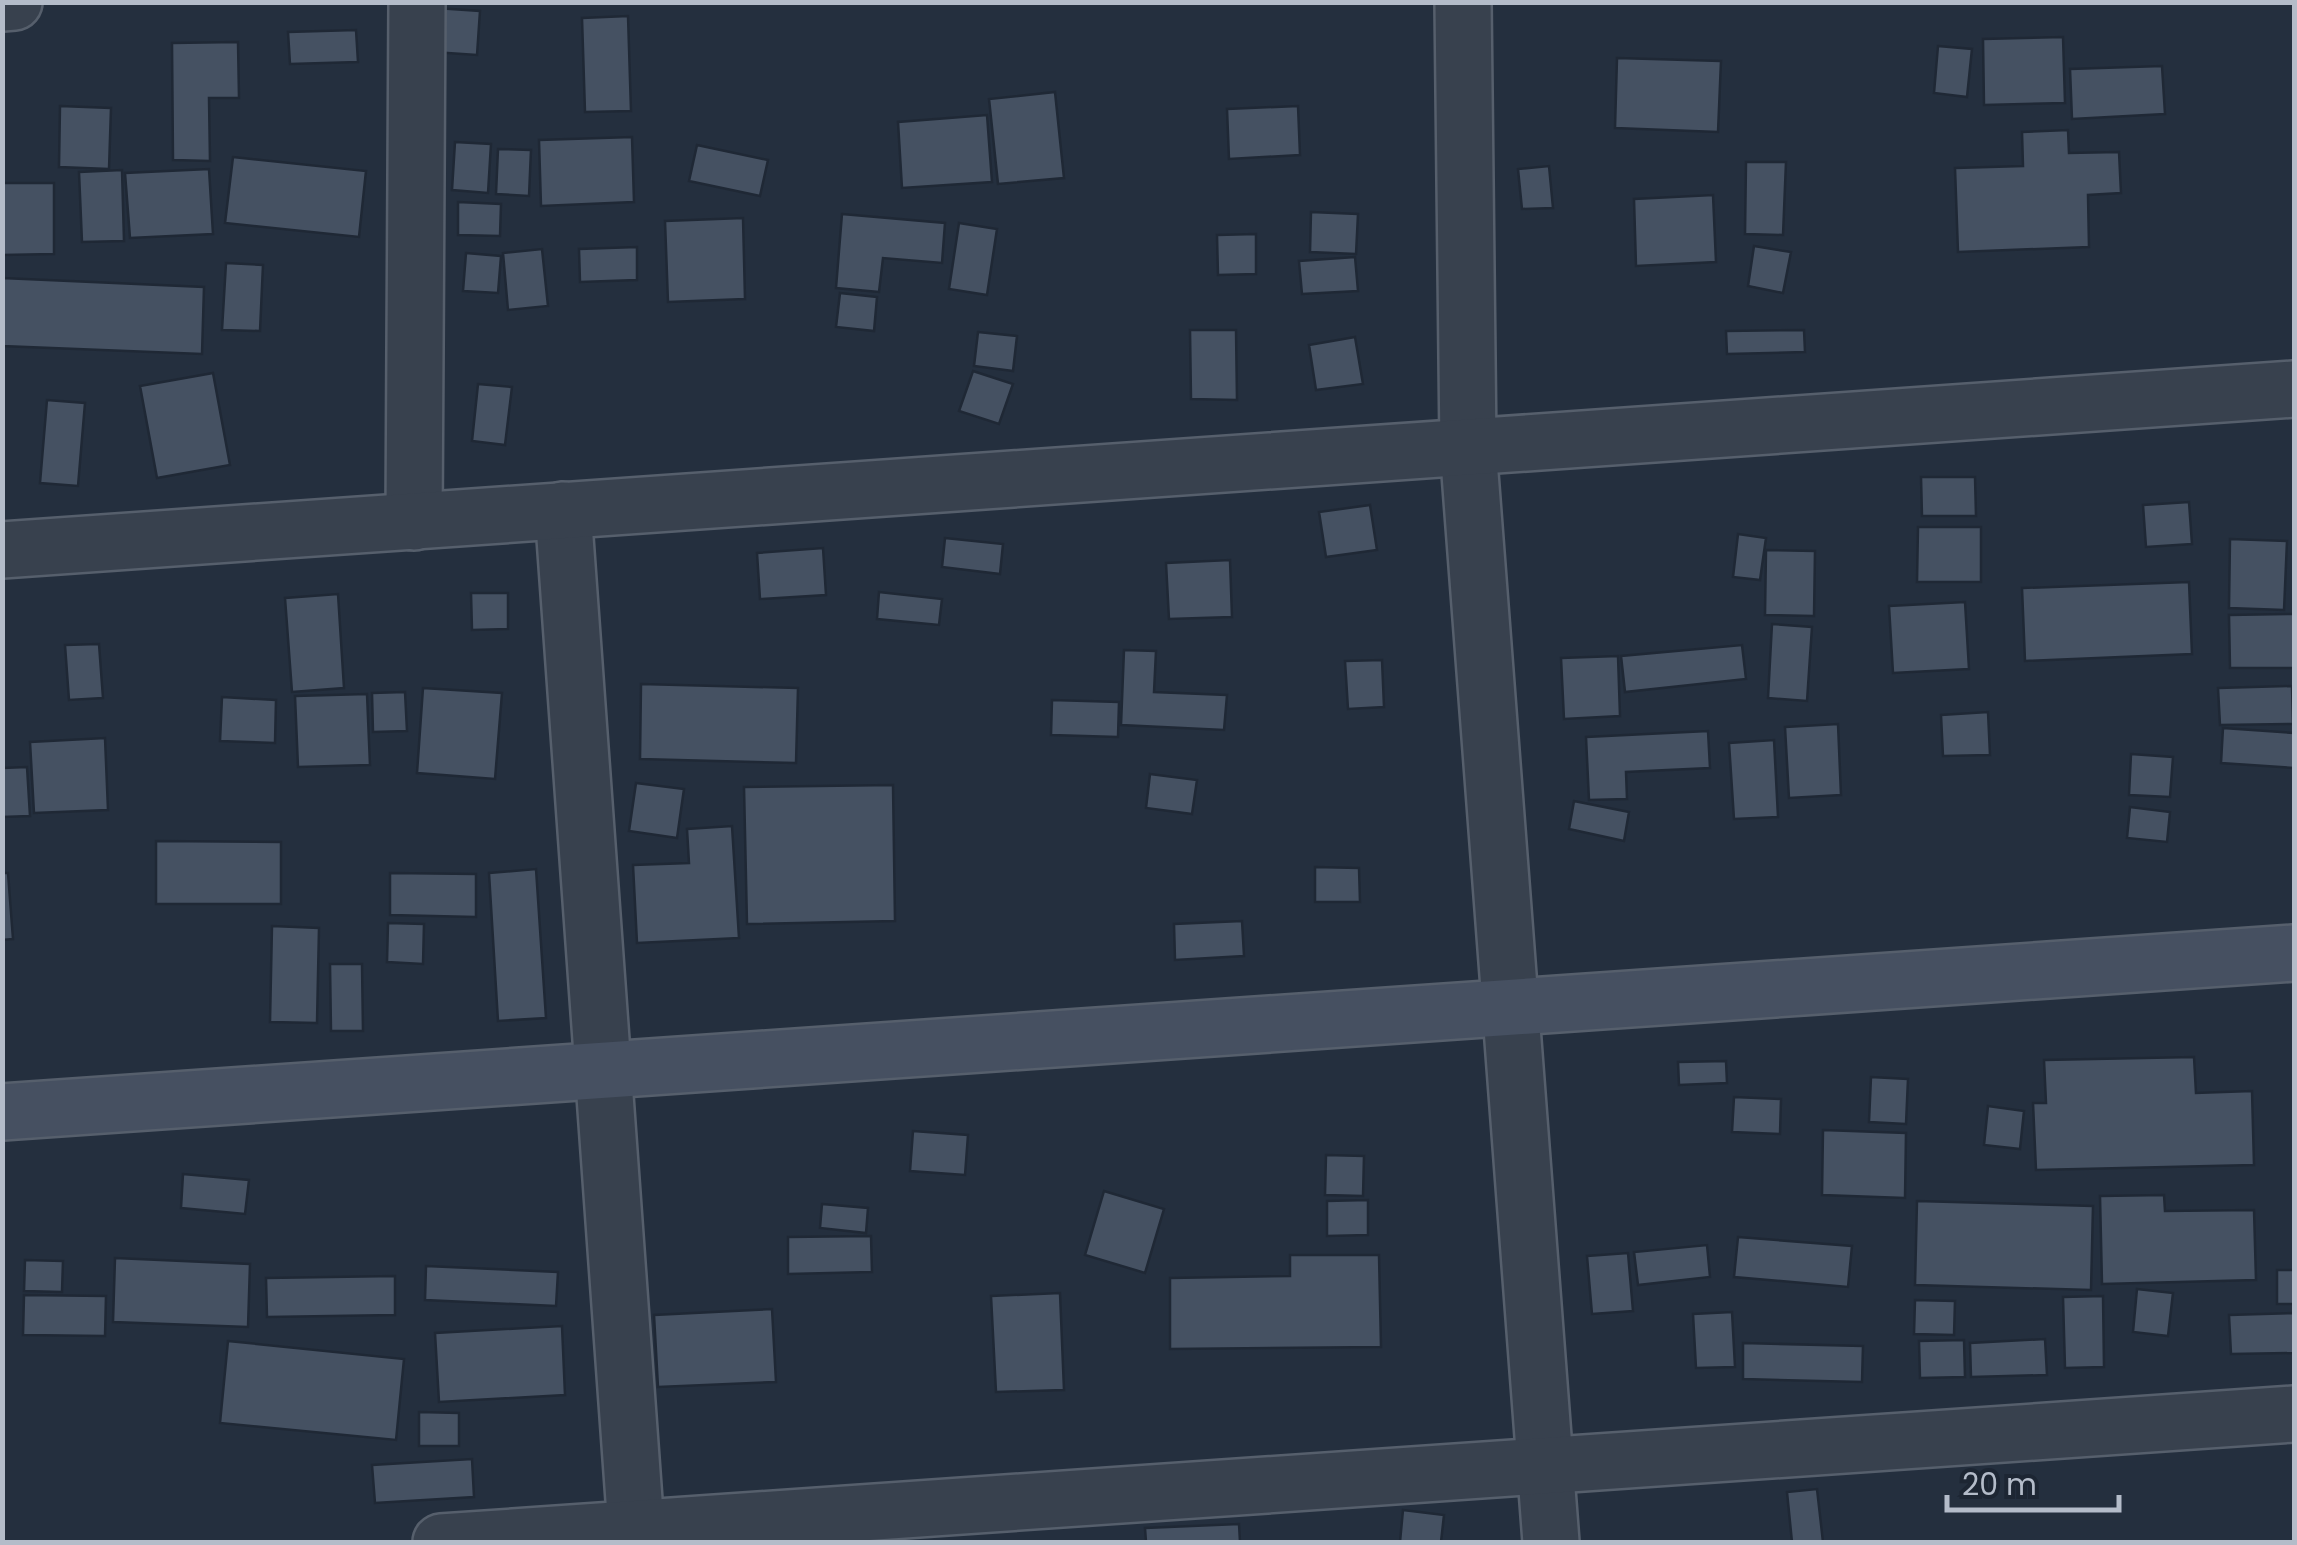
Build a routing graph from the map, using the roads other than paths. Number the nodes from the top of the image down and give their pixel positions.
1 (14, 2) edge
2 (417, 2) edge
3 (1463, 2) edge
4 (2, 4) edge
5 (2294, 389) edge
6 (1468, 447) junction
7 (562, 510) junction
8 (414, 522) junction
9 (2, 550) edge
10 (2294, 952) edge
11 (1510, 1006) junction
12 (604, 1070) junction
13 (2, 1112) edge
14 (2294, 1414) edge
15 (1546, 1466) junction
16 (636, 1536) edge
17 (441, 1542) edge
18 (1551, 1542) edge

1 - 4 street
2 - 8 street
3 - 6 street
5 - 6 street
6 - 7 street
6 - 11 street
7 - 8 street
7 - 12 street
8 - 9 street
10 - 11 street
11 - 12 street
11 - 15 street
12 - 13 street
12 - 16 street
14 - 15 street
15 - 16 street
15 - 18 street
16 - 17 street

